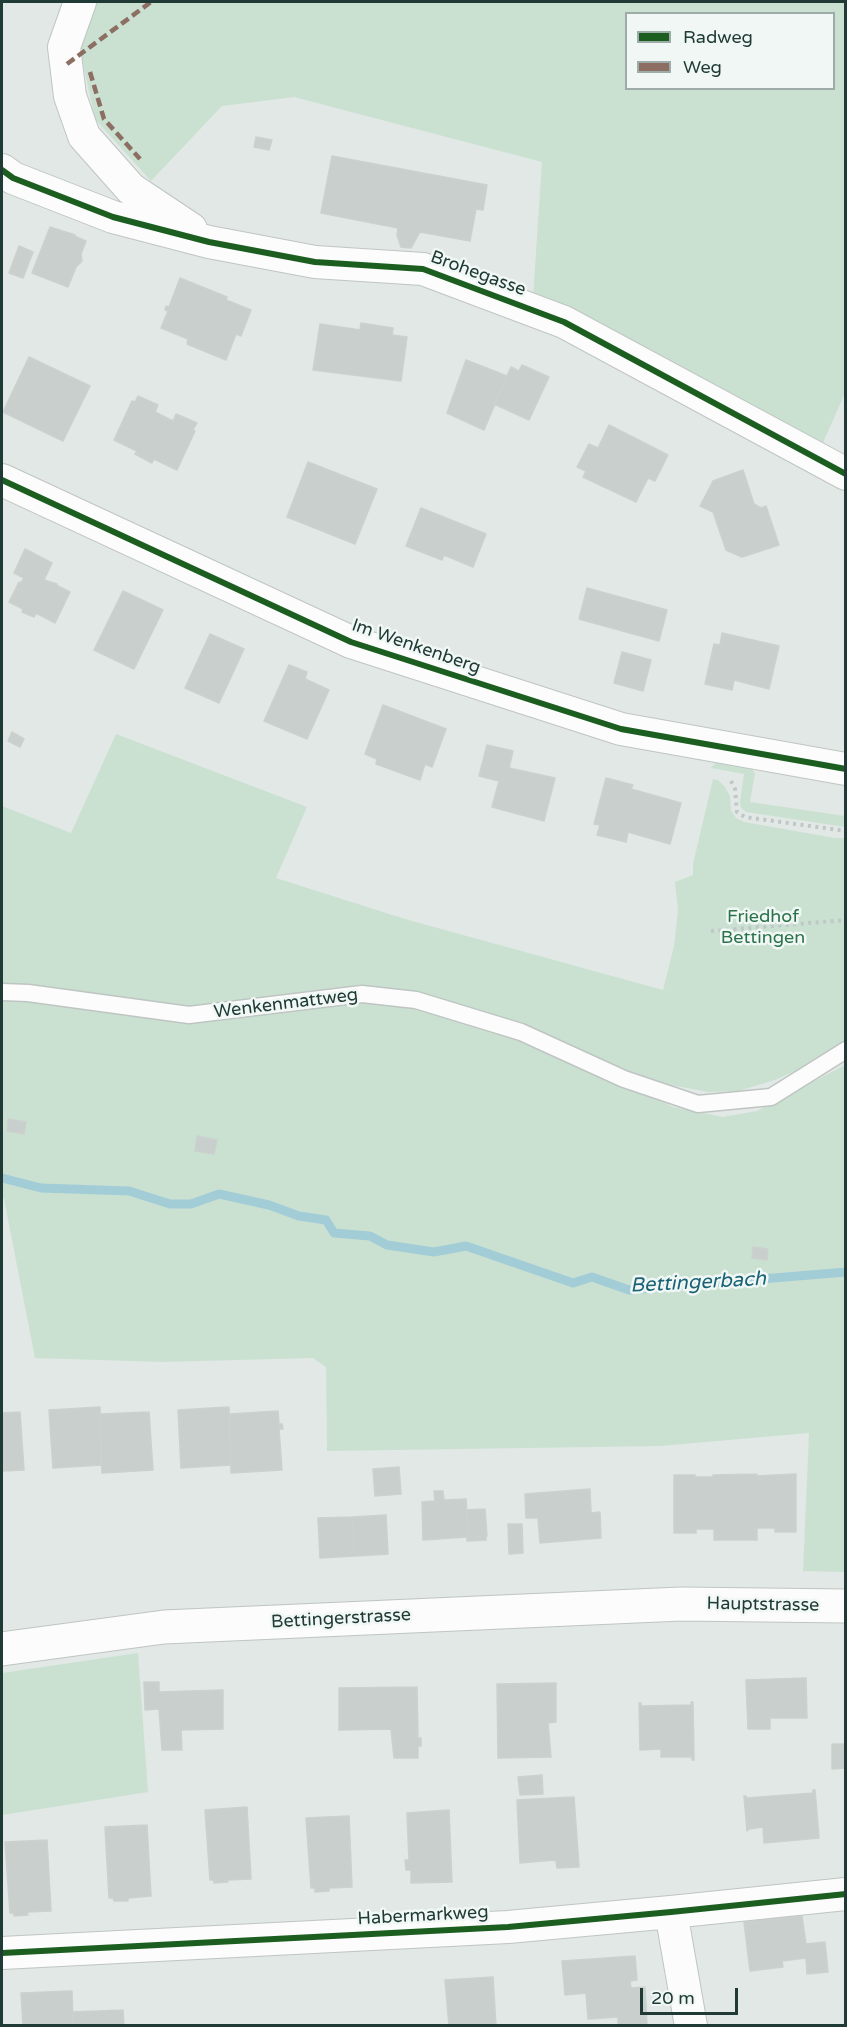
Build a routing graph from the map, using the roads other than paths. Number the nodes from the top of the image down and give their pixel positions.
1 (80, 2) edge
2 (2, 170) edge
3 (209, 242) junction
4 (846, 474) edge
5 (2, 480) edge
6 (846, 769) edge
7 (2, 992) edge
8 (846, 1050) edge
9 (681, 1604) joint
10 (846, 1606) edge
11 (2, 1649) edge
12 (846, 1894) edge
13 (671, 1912) junction
14 (2, 1953) edge
15 (691, 2025) edge

1 - 3 street
2 - 3 street, Brohegasse
3 - 4 street, Brohegasse
5 - 6 street, Im Wenkenberg
7 - 8 lane, Wenkenmattweg
9 - 10 street, Hauptstrasse
9 - 11 street, Bettingerstrasse
12 - 13 street, Habermarkweg
13 - 14 street, Habermarkweg
13 - 15 street

